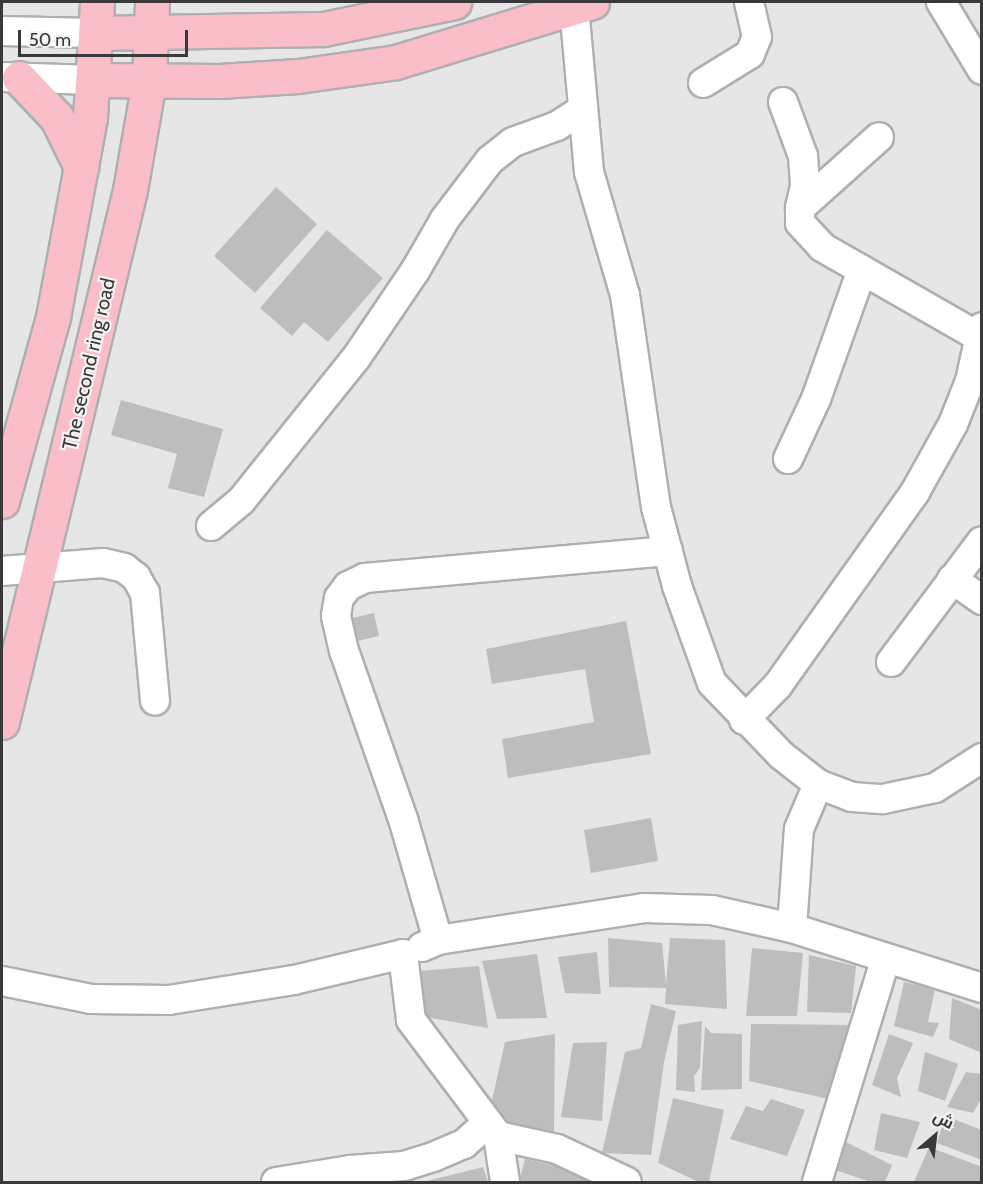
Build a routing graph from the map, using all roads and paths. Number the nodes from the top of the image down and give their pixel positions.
1 (152, 2) edge
2 (454, 2) edge
3 (749, 2) edge
4 (941, 2) edge
5 (583, 4) edge
6 (395, 9) edge
7 (96, 17) edge
8 (2, 31) edge
9 (152, 34) junction
10 (981, 70) edge
11 (10, 77) edge
12 (93, 80) junction
13 (149, 81) junction
14 (703, 82) dead end
15 (783, 102) dead end
16 (582, 110) junction
17 (879, 137) dead end
18 (81, 167) junction
19 (800, 208) junction
20 (862, 270) junction
21 (980, 332) edge
22 (788, 459) dead end
23 (2, 501) edge
24 (211, 526) dead end
25 (981, 541) edge
26 (668, 551) junction
27 (41, 567) junction
28 (2, 571) edge
29 (952, 579) junction
30 (981, 600) edge
31 (891, 662) dead end
32 (155, 700) dead end
33 (744, 720) junction
34 (2, 722) edge
35 (981, 758) edge
36 (818, 784) junction
37 (792, 928) junction
38 (438, 940) junction
39 (403, 954) junction
40 (886, 958) junction
41 (2, 981) edge
42 (981, 988) edge
43 (493, 1129) junction
44 (350, 1176) edge
45 (276, 1182) edge
46 (505, 1182) edge
47 (627, 1182) edge
48 (816, 1182) edge

1 - 9 main road, The second ring road
2 - 6 main road
3 - 14 street
4 - 10 street
5 - 13 main road
5 - 16 street
6 - 9 main road
7 - 8 street
7 - 9 main road
7 - 12 main road
9 - 13 main road, The second ring road
11 - 12 street
11 - 18 main road
12 - 13 main road
12 - 18 main road
13 - 27 main road, The second ring road
15 - 19 street
16 - 24 street
16 - 26 street
17 - 19 street
18 - 23 main road
19 - 20 street
20 - 21 street
20 - 22 street
21 - 33 street
25 - 29 street
26 - 33 street
26 - 38 street
27 - 28 street
27 - 32 street
27 - 34 main road, The second ring road
29 - 30 street
29 - 31 street
33 - 36 street
35 - 36 street
36 - 37 street
37 - 38 street
37 - 40 street
38 - 39 street
39 - 41 street
39 - 43 street
40 - 42 street
40 - 48 street
43 - 44 street
43 - 46 street
43 - 47 street
44 - 45 street

